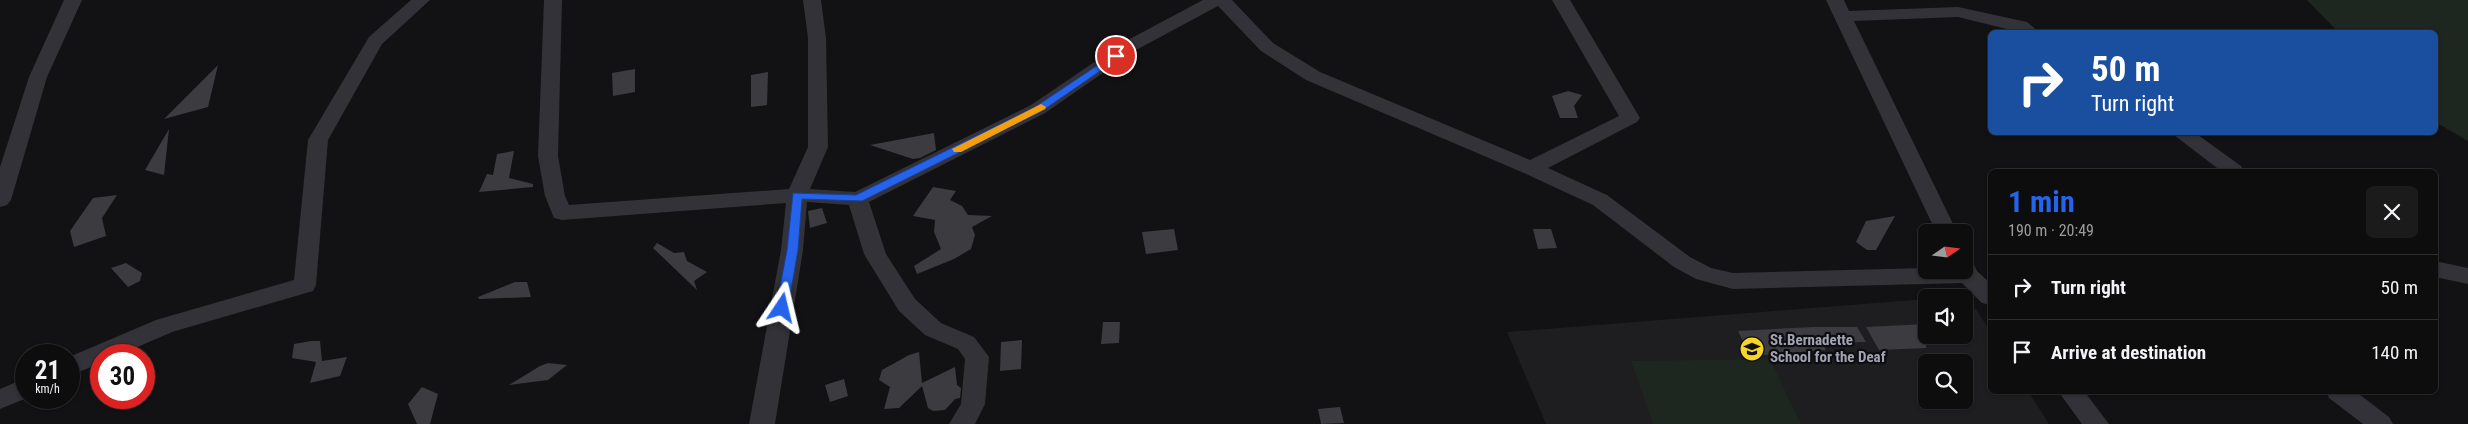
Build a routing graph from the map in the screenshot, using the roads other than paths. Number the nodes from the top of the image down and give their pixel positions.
1 (73, 0) edge
2 (421, 0) edge
3 (553, 0) edge
4 (812, 0) edge
5 (1216, 0) edge
6 (1222, 0) edge
7 (1561, 0) edge
8 (1839, 8) edge
9 (2027, 30) edge
10 (2184, 135) edge
11 (1531, 168) junction
12 (2231, 169) edge
13 (797, 195) junction
14 (858, 199) junction
15 (0, 200) edge
16 (1944, 224) edge
17 (2438, 270) edge
18 (1918, 273) edge
19 (2468, 276) edge
20 (1973, 279) edge
21 (1988, 296) edge
22 (80, 362) edge
23 (15, 392) edge
24 (2072, 394) edge
25 (2342, 394) edge
26 (0, 400) edge
27 (762, 424) edge
28 (962, 424) edge
29 (2096, 424) edge
30 (2380, 424) edge

1 - 15 street
2 - 22 street
3 - 13 street
4 - 13 street
5 - 14 street
6 - 11 street
7 - 11 street
8 - 9 street
8 - 16 street
10 - 12 street
11 - 18 street
13 - 14 street
13 - 27 street
14 - 28 street
17 - 19 street
20 - 21 street
23 - 26 street
24 - 29 street
25 - 30 street

